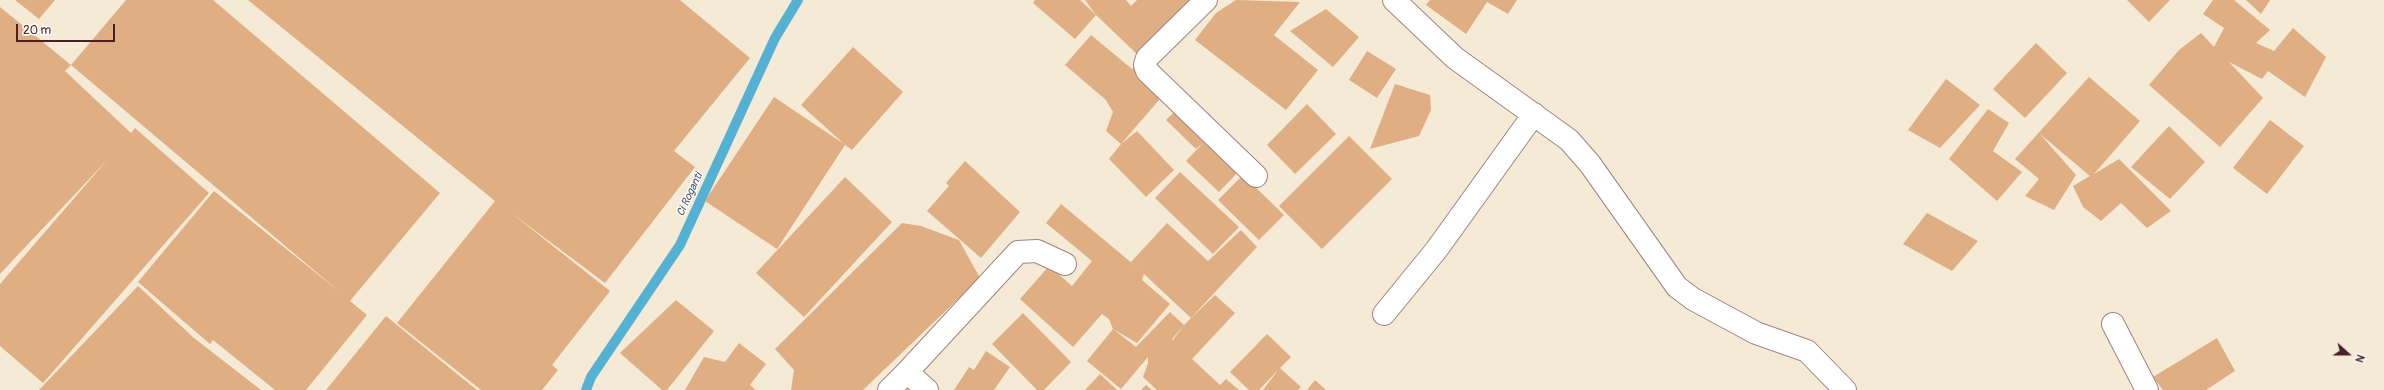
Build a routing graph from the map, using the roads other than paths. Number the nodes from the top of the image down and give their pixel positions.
1 (1206, 0) edge
2 (1394, 0) edge
3 (1534, 114) junction
4 (1256, 176) dead end
5 (1065, 264) dead end
6 (1384, 314) dead end
7 (2113, 324) dead end
8 (907, 372) junction
9 (890, 390) edge
10 (927, 390) edge
11 (1845, 390) edge
12 (2147, 390) edge

1 - 4 street
2 - 3 street
3 - 6 street
3 - 11 street
5 - 8 street
7 - 12 street
8 - 9 street
8 - 10 street

